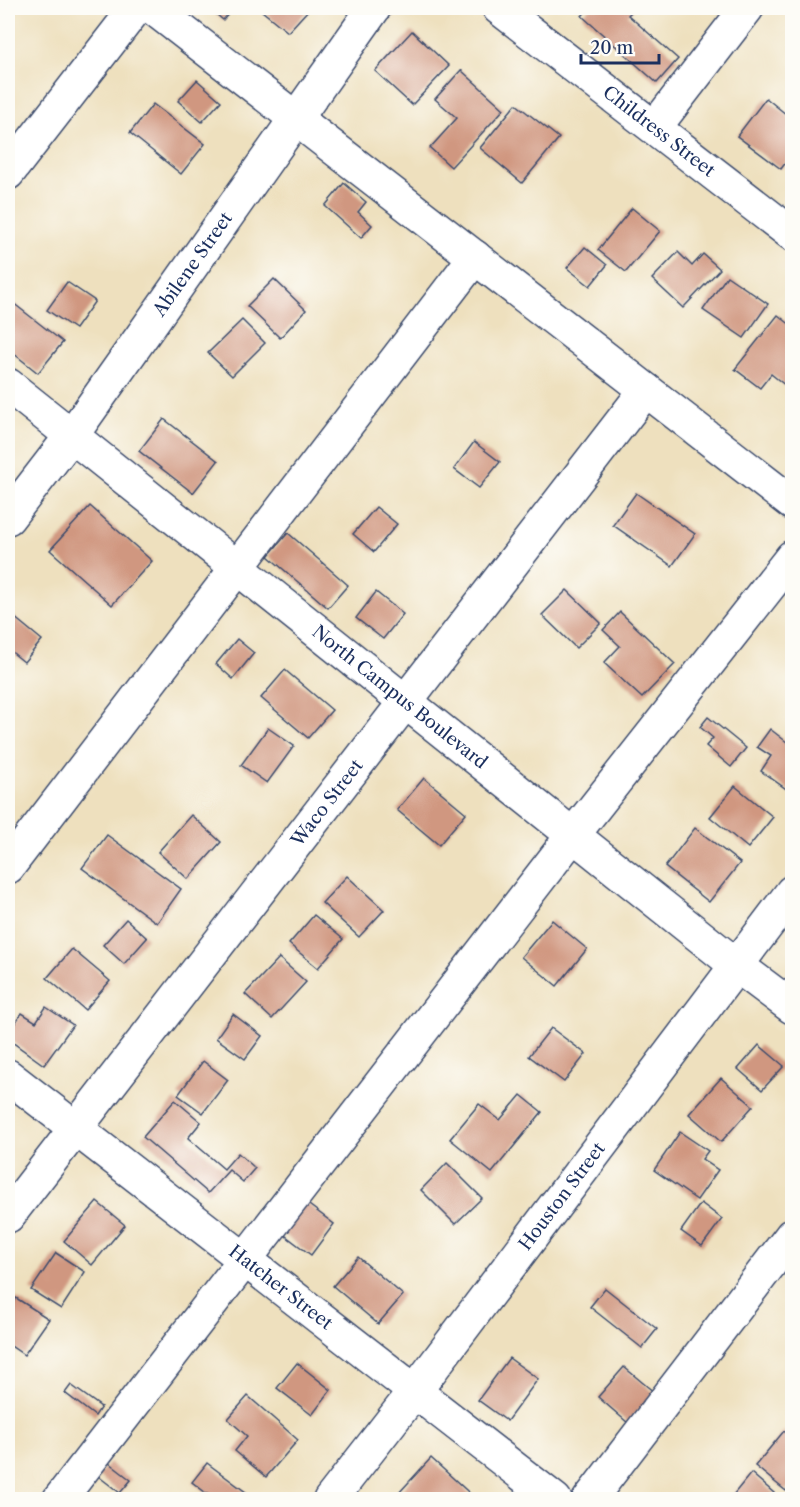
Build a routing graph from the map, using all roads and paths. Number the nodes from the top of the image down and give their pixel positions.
1 (136, 8) edge
2 (153, 8) edge
3 (374, 8) edge
4 (499, 8) edge
5 (747, 8) edge
6 (296, 118) junction
7 (655, 128) junction
8 (8, 173) edge
9 (792, 234) edge
10 (475, 257) junction
11 (8, 385) edge
12 (646, 390) junction
13 (72, 435) junction
14 (792, 503) edge
15 (8, 518) edge
16 (792, 557) edge
17 (238, 567) junction
18 (405, 700) junction
19 (573, 835) junction
20 (8, 867) edge
21 (792, 892) edge
22 (736, 965) junction
23 (792, 1007) edge
24 (8, 1076) edge
25 (74, 1128) junction
26 (8, 1216) edge
27 (792, 1235) edge
28 (245, 1260) junction
29 (414, 1391) junction
30 (59, 1500) edge
31 (330, 1500) edge
32 (555, 1500) edge
33 (589, 1500) edge

1 - 8 street
2 - 6 street
3 - 6 street, Abilene Street
4 - 7 street, Childress Street
5 - 7 street
6 - 10 street
6 - 13 street, Abilene Street
7 - 9 street, Childress Street
10 - 12 street
10 - 17 street
11 - 13 street, North Campus Boulevard
12 - 14 street
12 - 18 street, Waco Street
13 - 15 street, Abilene Street
13 - 17 street, North Campus Boulevard
16 - 19 street
17 - 18 street, North Campus Boulevard
17 - 20 street
18 - 19 street, North Campus Boulevard
18 - 25 street, Waco Street
19 - 22 street, North Campus Boulevard
19 - 28 street
21 - 22 street, Houston Street
22 - 23 street, North Campus Boulevard
22 - 29 street, Houston Street
24 - 25 street, Hatcher Street
25 - 26 street, Waco Street
25 - 28 street, Hatcher Street
27 - 33 street
28 - 29 street, Hatcher Street
28 - 30 street
29 - 31 street, Houston Street
29 - 32 street, Hatcher Street

